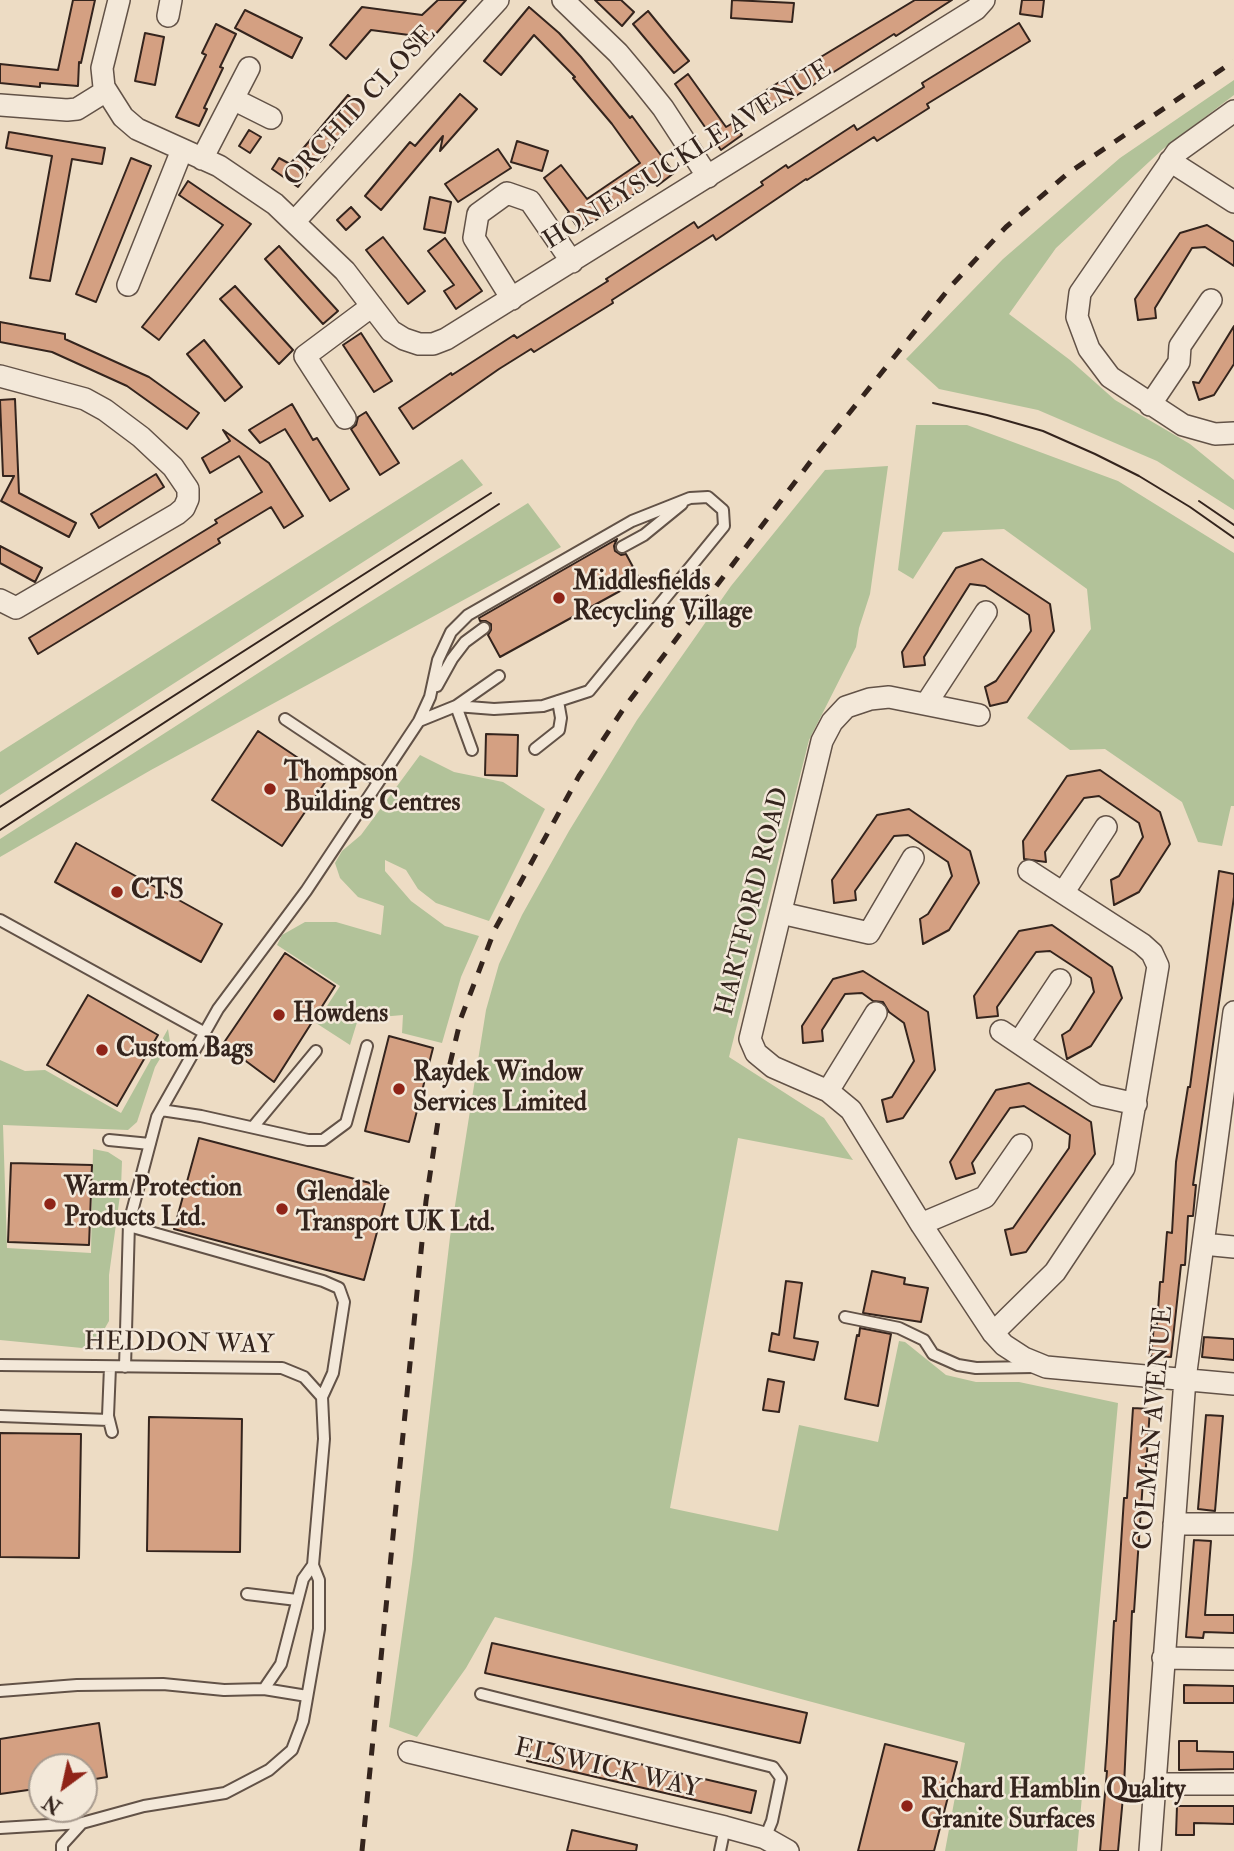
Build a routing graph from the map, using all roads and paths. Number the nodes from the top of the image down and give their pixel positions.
1 (118, 0) edge
2 (498, 0) edge
3 (563, 0) edge
4 (984, 0) edge
5 (249, 68) dead end
6 (106, 91) junction
7 (233, 99) junction
8 (0, 105) edge
9 (1234, 111) edge
10 (271, 118) dead end
11 (192, 154) junction
12 (1170, 161) junction
13 (708, 177) junction
14 (1234, 202) edge
15 (294, 222) junction
16 (572, 262) junction
17 (128, 285) dead end
18 (512, 299) junction
19 (1211, 300) dead end
20 (372, 306) junction
21 (0, 376) edge
22 (1150, 405) junction
23 (345, 418) dead end
24 (1234, 433) edge
25 (690, 498) junction
26 (622, 547) dead end
27 (0, 600) edge
28 (986, 612) dead end
29 (484, 628) dead end
30 (499, 676) dead end
31 (430, 697) junction
32 (558, 701) junction
33 (926, 704) junction
34 (456, 706) junction
35 (979, 715) dead end
36 (285, 719) dead end
37 (419, 721) junction
38 (535, 749) dead end
39 (472, 750) dead end
40 (378, 781) junction
41 (1106, 827) dead end
42 (913, 858) dead end
43 (1029, 871) dead end
44 (1063, 893) junction
45 (781, 913) junction
46 (0, 920) edge
47 (1060, 980) dead end
48 (1234, 1012) edge
49 (876, 1013) dead end
50 (205, 1033) junction
51 (367, 1046) dead end
52 (316, 1051) dead end
53 (828, 1091) junction
54 (1136, 1104) junction
55 (161, 1110) junction
56 (253, 1127) junction
57 (108, 1140) dead end
58 (150, 1144) junction
59 (1021, 1145) dead end
60 (921, 1224) junction
61 (129, 1226) junction
62 (1203, 1244) junction
63 (1234, 1247) edge
64 (845, 1317) dead end
65 (993, 1333) junction
66 (0, 1365) edge
67 (110, 1367) junction
68 (125, 1367) junction
69 (1046, 1367) junction
70 (1185, 1379) junction
71 (1234, 1384) edge
72 (322, 1397) junction
73 (0, 1416) edge
74 (109, 1420) junction
75 (112, 1432) dead end
76 (1174, 1524) junction
77 (1234, 1524) edge
78 (313, 1565) junction
79 (247, 1594) dead end
80 (297, 1600) junction
81 (1163, 1658) junction
82 (1234, 1659) edge
83 (264, 1689) junction
84 (0, 1691) edge
85 (481, 1694) dead end
86 (307, 1696) junction
87 (409, 1752) dead end
88 (1154, 1784) junction
89 (1234, 1784) edge
90 (98, 1819) edge
91 (82, 1823) joint
92 (725, 1827) junction
93 (0, 1828) edge
94 (765, 1838) junction
95 (62, 1851) edge
96 (720, 1851) edge
97 (788, 1851) edge
98 (1150, 1851) edge

1 - 6 street
2 - 15 street, ORCHID CLOSE
3 - 13 street
4 - 13 street, HONEYSUCKLE AVENUE
5 - 7 street
6 - 8 street
6 - 11 street
7 - 10 street
7 - 11 street
9 - 12 street
11 - 15 street
11 - 17 street
12 - 14 street
12 - 22 street
13 - 16 street, HONEYSUCKLE AVENUE
15 - 20 street
16 - 18 street, HONEYSUCKLE AVENUE
16 - 18 street
18 - 20 street, HONEYSUCKLE AVENUE
19 - 22 street
20 - 23 street
21 - 27 street
22 - 24 street
25 - 26 lane
25 - 31 lane
25 - 32 lane
28 - 33 street
29 - 31 lane
30 - 34 lane
31 - 37 lane
32 - 34 lane
32 - 38 lane
33 - 35 street, HARTFORD ROAD
33 - 45 street, HARTFORD ROAD
34 - 37 lane
34 - 39 lane
36 - 40 lane
37 - 40 lane
40 - 50 lane
41 - 44 street
42 - 45 street
43 - 44 street
44 - 54 street
45 - 53 street, HARTFORD ROAD
46 - 50 lane
47 - 54 street
48 - 62 street, COLMAN AVENUE
49 - 53 street
50 - 55 lane
51 - 56 lane
52 - 56 lane
53 - 60 street, HARTFORD ROAD
54 - 65 street
55 - 56 lane
55 - 58 lane
57 - 58 lane
58 - 61 lane
59 - 60 street
60 - 65 street, HARTFORD ROAD
61 - 68 lane
61 - 72 lane
62 - 63 street
62 - 70 street, COLMAN AVENUE
64 - 69 lane
65 - 69 street, HARTFORD ROAD
66 - 67 lane, HEDDON WAY
67 - 68 lane, HEDDON WAY
67 - 74 lane
68 - 72 lane, HEDDON WAY
69 - 70 street, HARTFORD ROAD
70 - 71 street, HARTFORD ROAD
70 - 76 street, COLMAN AVENUE
72 - 78 lane
73 - 74 lane
74 - 75 lane
76 - 77 street
76 - 81 street, COLMAN AVENUE
78 - 80 lane
78 - 86 lane
79 - 80 lane
80 - 83 lane
81 - 82 street
81 - 88 street, COLMAN AVENUE
83 - 84 lane
83 - 86 lane
85 - 94 lane
86 - 90 lane
87 - 92 street, ELSWICK WAY
88 - 89 street
88 - 98 street, COLMAN AVENUE
91 - 93 lane
91 - 95 lane
92 - 94 street, ELSWICK WAY
92 - 96 lane
94 - 97 street, ELSWICK WAY

